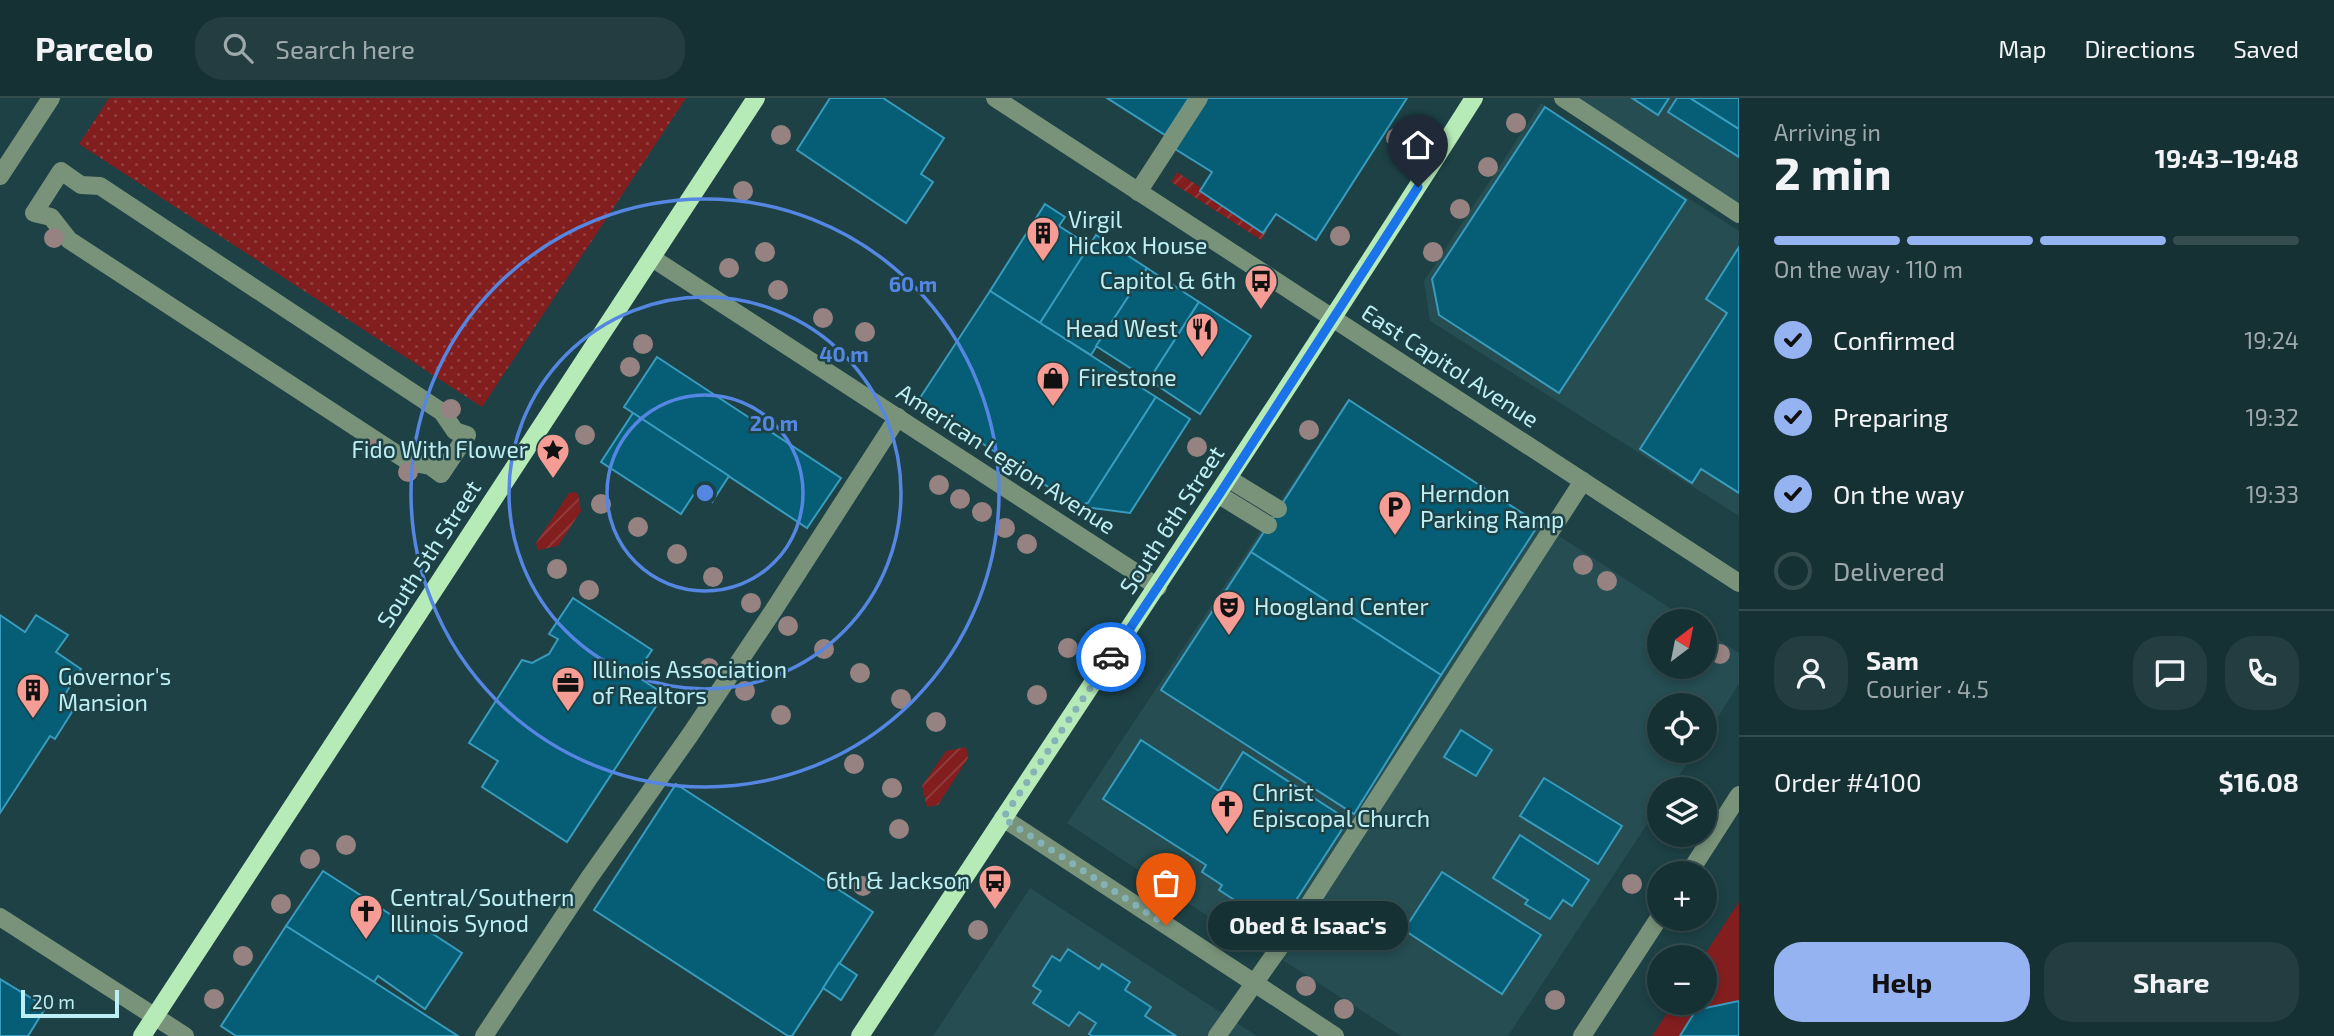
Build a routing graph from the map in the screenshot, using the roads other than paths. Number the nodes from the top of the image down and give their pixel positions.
1 (51, 98) edge
2 (756, 98) edge
3 (995, 98) edge
4 (1199, 98) edge
5 (1475, 98) edge
6 (1563, 98) edge
7 (3, 165) edge
8 (61, 171) joint
9 (1138, 192) junction
10 (1739, 214) edge
11 (652, 258) junction
12 (1333, 319) junction
13 (898, 417) junction
14 (1229, 479) junction
15 (1583, 481) junction
16 (1219, 495) junction
17 (1278, 509) dead end
18 (1268, 525) dead end
19 (1739, 583) edge
20 (1158, 587) junction
21 (1739, 795) edge
22 (1003, 818) junction
23 (1697, 861) edge
24 (0, 917) edge
25 (1651, 931) edge
26 (1253, 982) junction
27 (155, 1017) junction
28 (142, 1036) edge
29 (185, 1036) edge
30 (484, 1036) edge
31 (860, 1036) edge
32 (1217, 1036) edge
33 (1335, 1036) edge
34 (1582, 1036) edge

1 - 7 street
2 - 11 main road, South 5th Street
3 - 9 street, East Capitol Avenue
4 - 9 street
5 - 12 main road, South 6th Street
6 - 10 street
8 - 8 street
9 - 12 street, East Capitol Avenue
11 - 13 street, American Legion Avenue
11 - 27 main road, South 5th Street
12 - 14 main road, South 6th Street
12 - 15 street, East Capitol Avenue
13 - 20 street, American Legion Avenue
13 - 30 street
14 - 16 main road, South 6th Street
14 - 17 street
15 - 19 street, East Capitol Avenue
15 - 26 street
16 - 18 street
16 - 20 main road, South 6th Street
20 - 22 main road, South 6th Street
21 - 23 street
22 - 26 street
22 - 31 main road, South 6th Street
24 - 27 street
25 - 34 street
26 - 32 street
26 - 33 street
27 - 28 main road, South 5th Street
27 - 29 street

